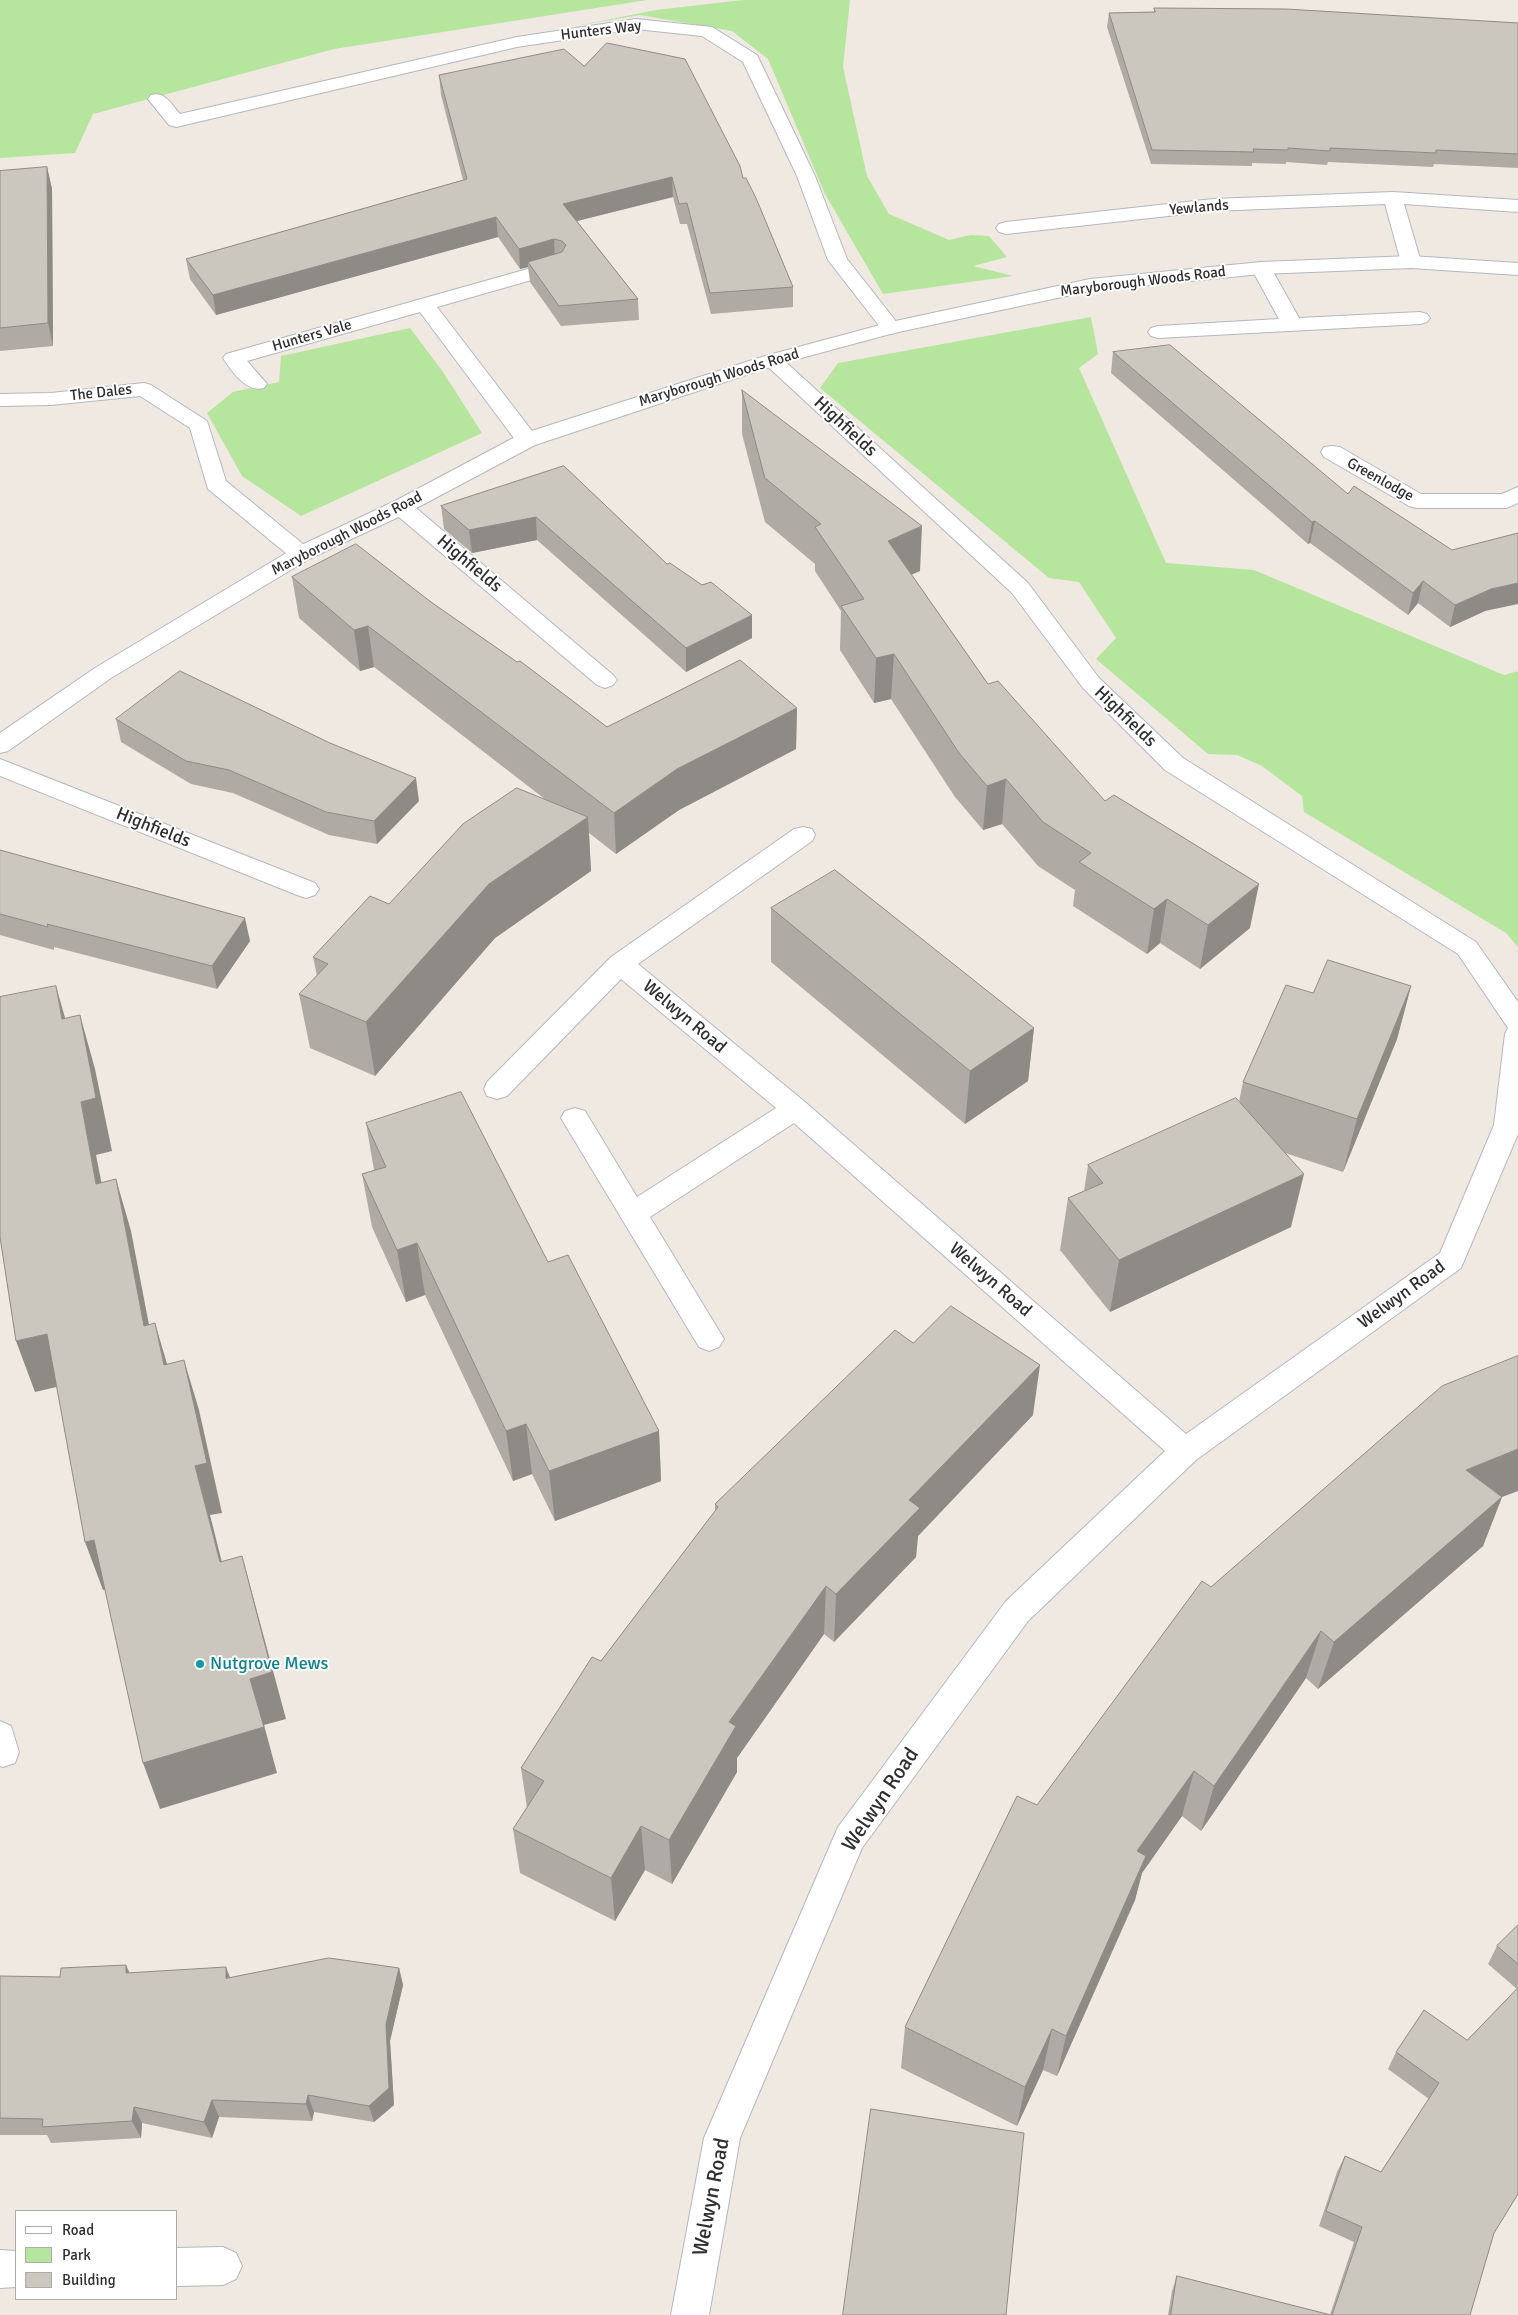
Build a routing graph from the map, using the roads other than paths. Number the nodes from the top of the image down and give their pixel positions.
1 (157, 99) dead end
2 (1393, 198) junction
3 (1518, 206) edge
4 (1006, 228) dead end
5 (1411, 262) junction
6 (556, 267) edge
7 (1261, 268) junction
8 (1518, 268) edge
9 (425, 304) junction
10 (1420, 318) dead end
11 (1291, 323) junction
12 (891, 328) junction
13 (1158, 332) dead end
14 (772, 360) junction
15 (257, 384) dead end
16 (0, 400) edge
17 (527, 440) junction
18 (1332, 452) dead end
19 (1518, 494) edge
20 (401, 507) junction
21 (301, 554) junction
22 (605, 680) dead end
23 (0, 745) edge
24 (0, 768) edge
25 (803, 836) dead end
26 (306, 889) dead end
27 (620, 964) junction
28 (1518, 1022) edge
29 (1518, 1034) edge
30 (497, 1089) dead end
31 (795, 1109) junction
32 (575, 1118) dead end
33 (633, 1214) junction
34 (709, 1339) dead end
35 (1185, 1451) junction
36 (223, 2266) dead end
37 (178, 2267) edge
38 (0, 2269) edge
39 (15, 2269) edge
40 (690, 2315) edge

1 - 12 street, Hunters Way
2 - 3 street, Yewlands
2 - 4 street, Yewlands
2 - 5 street
5 - 7 street, Maryborough Woods Road
5 - 8 street, Maryborough Woods Road
6 - 9 street, Hunters Vale
7 - 11 street
7 - 12 street, Maryborough Woods Road
9 - 15 street, Hunters Vale
9 - 17 street
10 - 11 street
11 - 13 street
12 - 14 street, Maryborough Woods Road
14 - 17 street, Maryborough Woods Road
14 - 28 street, Highfields
16 - 21 street, The Dales
17 - 20 street, Maryborough Woods Road
18 - 19 street, Greenlodge
20 - 21 street, Maryborough Woods Road
20 - 22 street, Highfields
21 - 23 street, Maryborough Woods Road
24 - 26 street, Highfields
25 - 27 street
27 - 30 street
27 - 31 street, Welwyn Road
29 - 35 street, Welwyn Road
31 - 33 street
31 - 35 street, Welwyn Road
32 - 33 street
33 - 34 street
35 - 40 street, Welwyn Road
36 - 37 street
38 - 39 street

